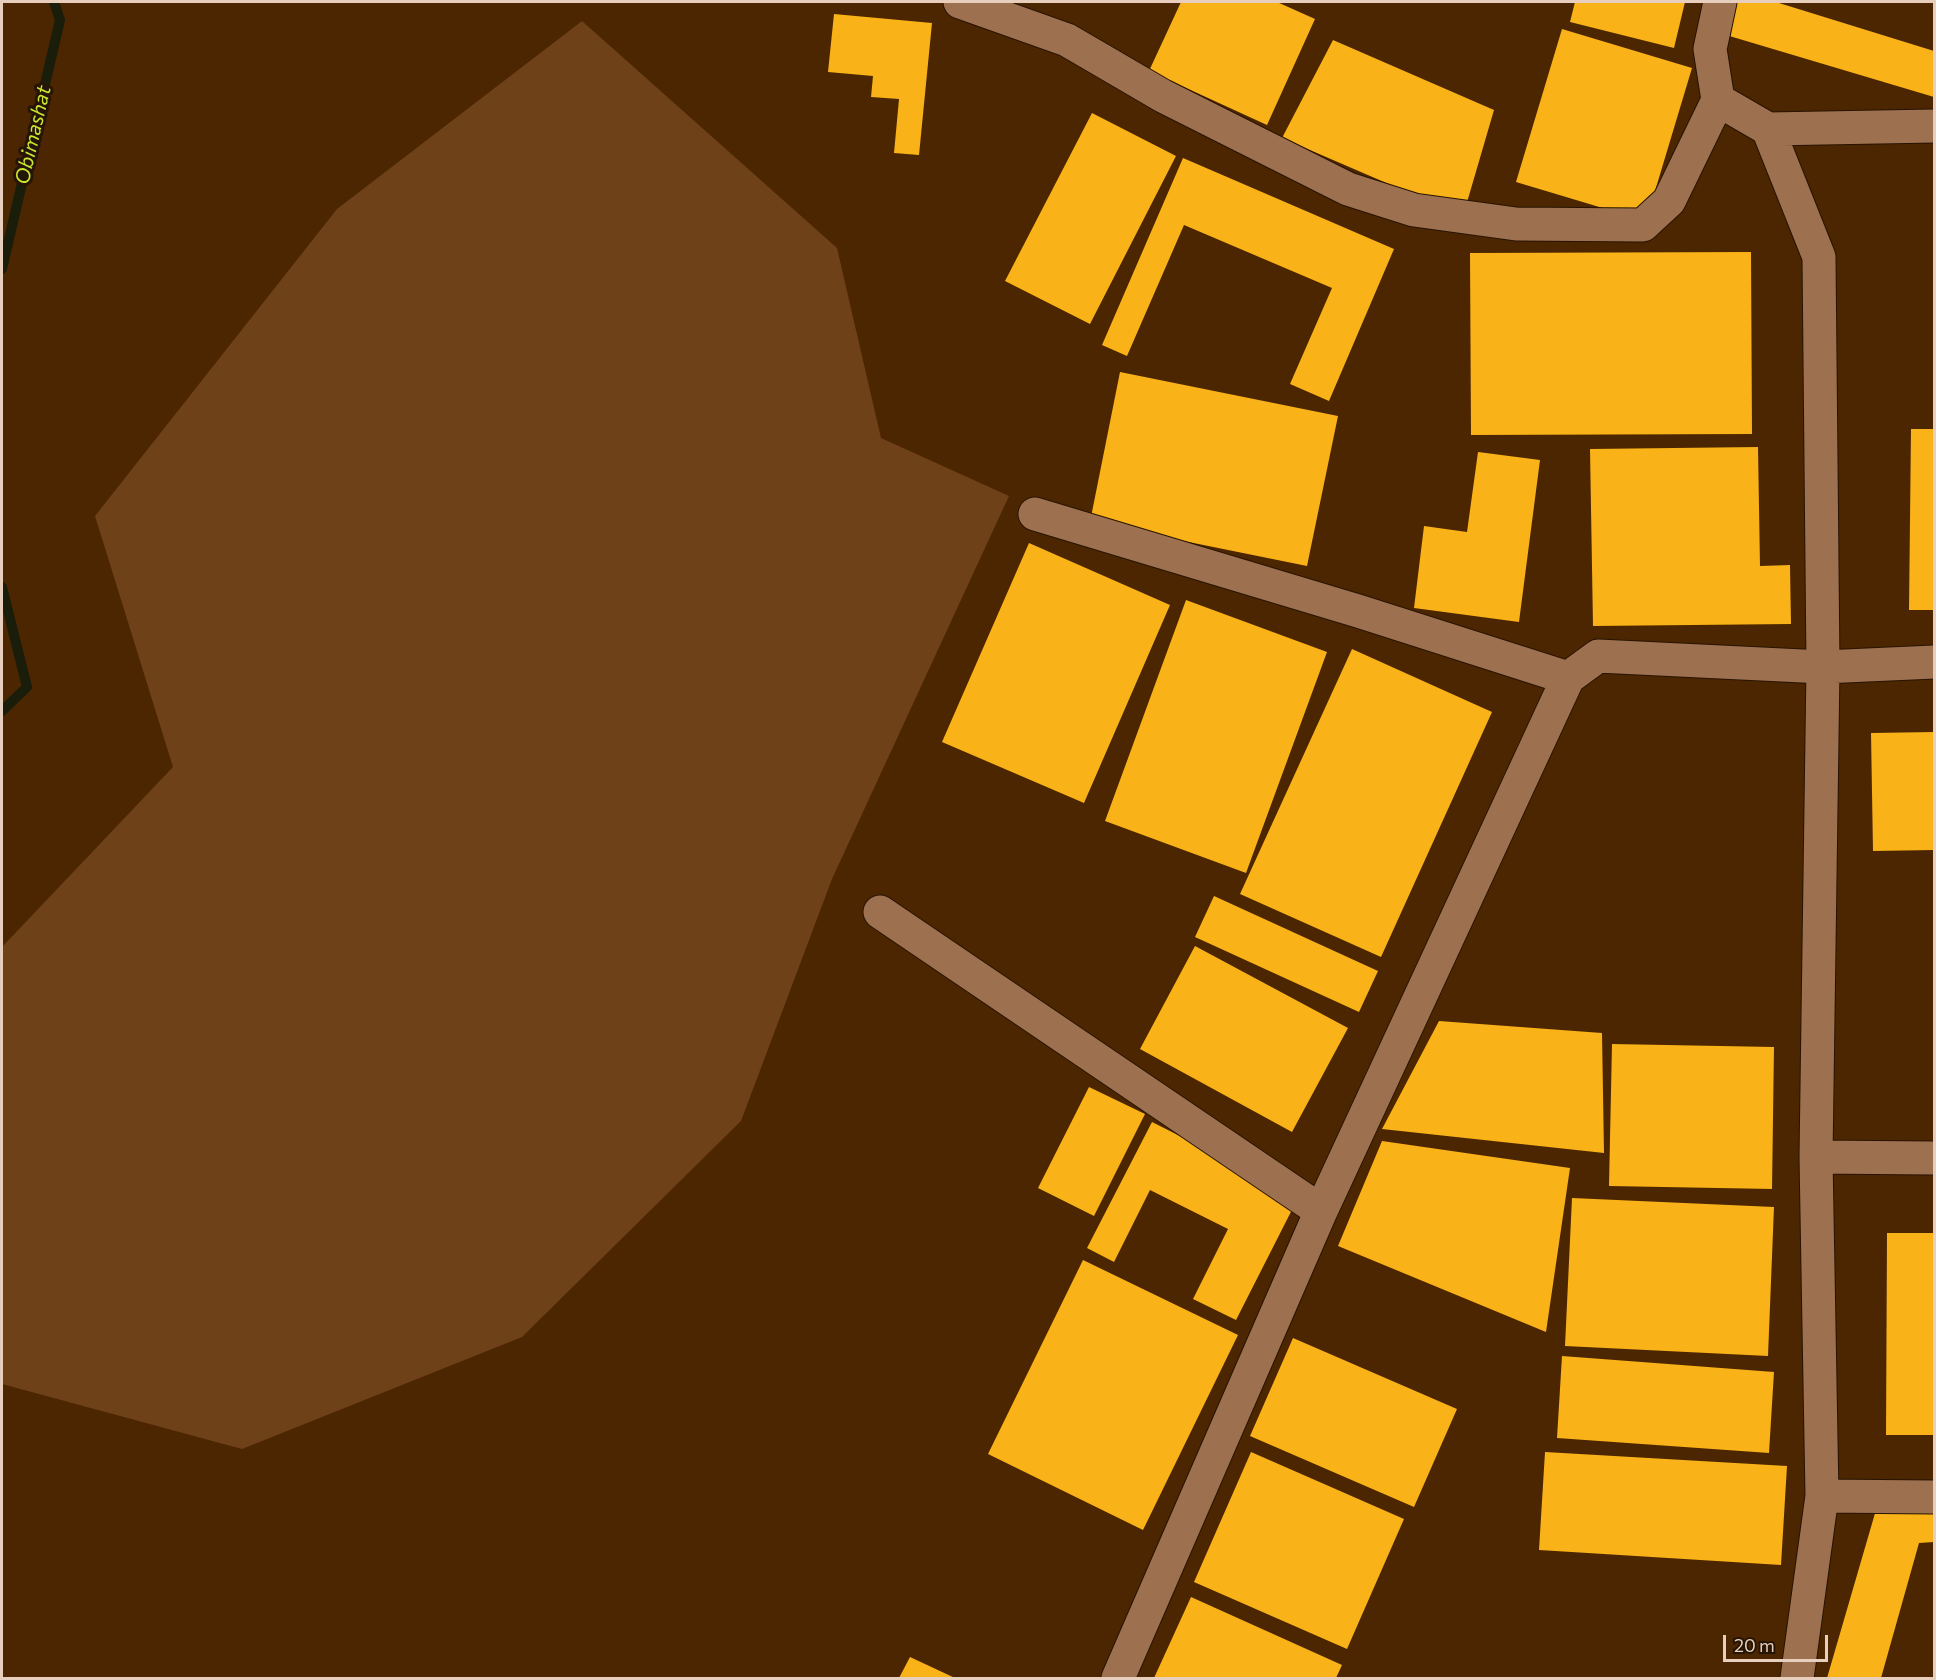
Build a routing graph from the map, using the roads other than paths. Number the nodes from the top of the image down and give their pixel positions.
1 (960, 2) edge
2 (1720, 2) edge
3 (1718, 100) junction
4 (1935, 126) edge
5 (1768, 129) junction
6 (1035, 514) dead end
7 (1935, 662) edge
8 (1823, 667) junction
9 (1568, 678) junction
10 (880, 912) dead end
11 (1816, 1157) junction
12 (1935, 1158) edge
13 (1321, 1211) junction
14 (1822, 1496) junction
15 (1935, 1497) edge
16 (1118, 1678) edge
17 (1797, 1678) edge

1 - 3 street
2 - 3 street
3 - 5 street
4 - 5 street
5 - 8 street
6 - 9 street
7 - 8 street
8 - 9 street
8 - 11 street
9 - 13 street
10 - 13 street
11 - 12 street
11 - 14 street
13 - 16 street
14 - 15 street
14 - 17 street

